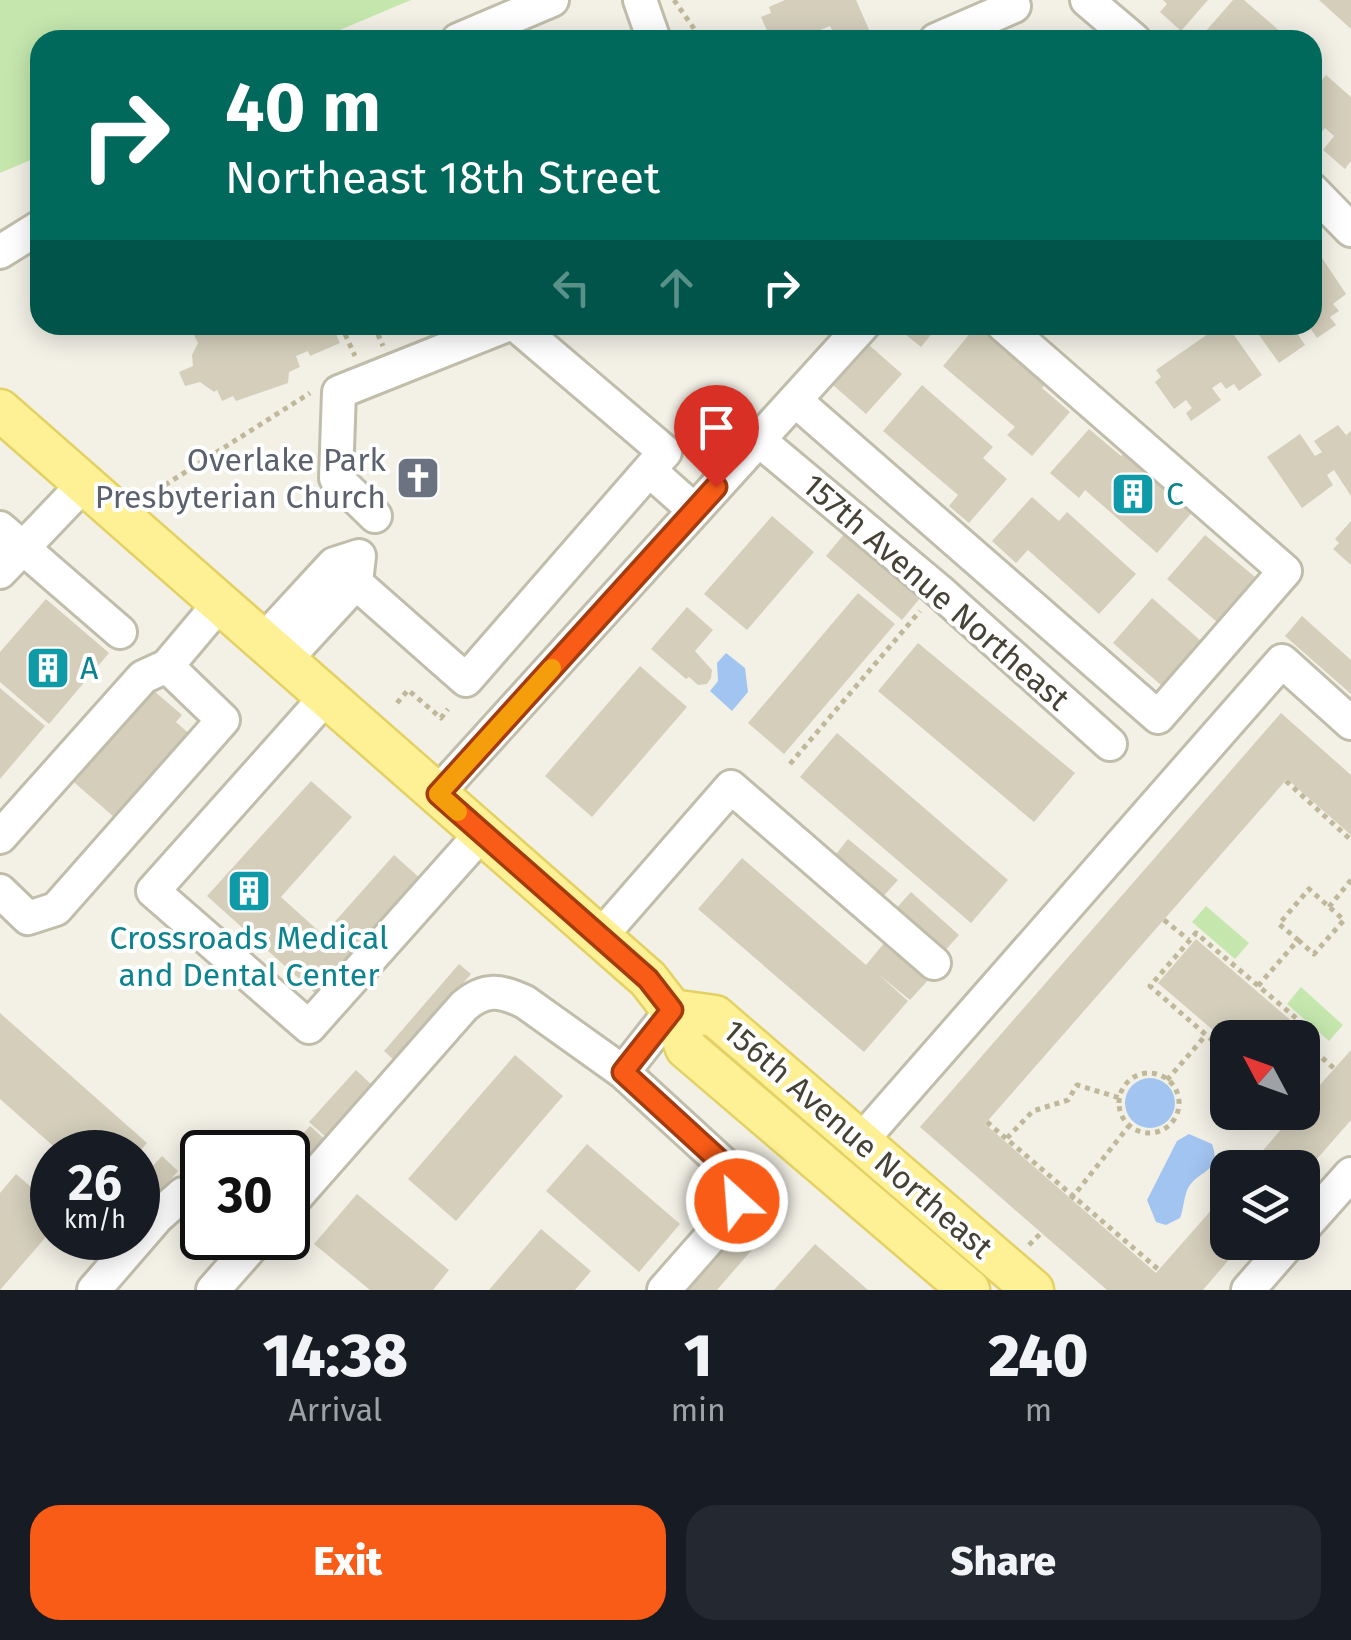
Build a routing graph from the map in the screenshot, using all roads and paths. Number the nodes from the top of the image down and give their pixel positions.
1 (552, 0) edge
2 (640, 0) edge
3 (674, 0) edge
4 (1087, 0) edge
5 (1019, 2) edge
6 (482, 30) edge
7 (650, 30) edge
8 (695, 30) edge
9 (958, 30) edge
10 (1122, 30) edge
11 (1322, 200) edge
12 (1351, 230) edge
13 (30, 233) edge
14 (0, 252) edge
15 (345, 335) edge
16 (378, 335) edge
17 (481, 335) edge
18 (528, 335) edge
19 (854, 335) edge
20 (1014, 335) edge
21 (384, 348) dead end
22 (358, 364) dead end
23 (310, 392) dead end
24 (796, 401) junction
25 (0, 410) edge
26 (760, 440) junction
27 (648, 470) junction
28 (84, 484) junction
29 (165, 484) dead end
30 (694, 510) junction
31 (376, 516) dead end
32 (5, 556) edge
33 (938, 590) junction
34 (220, 604) junction
35 (120, 632) dead end
36 (274, 651) junction
37 (167, 666) junction
38 (326, 697) junction
39 (397, 703) dead end
40 (448, 710) dead end
41 (1351, 722) edge
42 (1110, 744) dead end
43 (790, 764) dead end
44 (1286, 781) dead end
45 (438, 794) junction
46 (482, 833) junction
47 (0, 837) edge
48 (1351, 840) edge
49 (1351, 880) edge
50 (0, 891) edge
51 (1329, 907) junction
52 (1164, 920) dead end
53 (600, 937) junction
54 (1189, 940) junction
55 (1298, 940) junction
56 (934, 963) dead end
57 (1258, 986) junction
58 (672, 1010) junction
59 (1298, 1020) edge
60 (1206, 1035) junction
61 (1210, 1038) edge
62 (1320, 1059) edge
63 (1334, 1069) dead end
64 (623, 1072) junction
65 (1168, 1080) junction
66 (1120, 1098) junction
67 (988, 1122) dead end
68 (1129, 1126) junction
69 (1007, 1138) junction
70 (860, 1142) junction
71 (1351, 1174) edge
72 (310, 1181) edge
73 (180, 1197) edge
74 (1072, 1197) junction
75 (1320, 1208) edge
76 (1041, 1233) dead end
77 (1028, 1247) dead end
78 (237, 1260) edge
79 (1274, 1260) edge
80 (1159, 1270) dead end
81 (94, 1290) edge
82 (213, 1290) edge
83 (664, 1290) edge
84 (969, 1290) edge
85 (1033, 1290) edge
86 (1248, 1290) edge

1 - 6 street
2 - 7 street
3 - 8 path
4 - 10 street
5 - 9 street
11 - 12 street
13 - 14 street
15 - 22 path
16 - 21 path
17 - 31 street
18 - 27 street
19 - 24 street
20 - 24 street
23 - 29 path
24 - 26 street
25 - 28 main road, 156th Avenue Northeast
26 - 30 street
26 - 33 street, 157th Avenue Northeast
27 - 30 street
27 - 36 street
28 - 32 street
28 - 34 main road, 156th Avenue Northeast
30 - 45 street
32 - 35 street
33 - 42 street, 157th Avenue Northeast
33 - 43 path
34 - 36 main road, 156th Avenue Northeast
34 - 37 street
36 - 38 main road, 156th Avenue Northeast
37 - 47 street
37 - 50 street
38 - 45 main road, 156th Avenue Northeast
38 - 46 street
39 - 40 path
41 - 70 street
44 - 48 path
45 - 46 main road, 156th Avenue Northeast
46 - 53 main road, 156th Avenue Northeast
49 - 51 path
51 - 55 path
51 - 55 path
52 - 54 path
53 - 56 street
53 - 58 main road, 156th Avenue Northeast
54 - 57 path
54 - 60 path
55 - 57 path
57 - 59 path
58 - 64 street
58 - 70 main road, 156th Avenue Northeast
58 - 84 main road, 156th Avenue Northeast
60 - 61 path
60 - 65 path
62 - 63 path
64 - 72 street
64 - 83 street
65 - 66 path
65 - 68 path
66 - 68 path
66 - 69 path
67 - 69 path
68 - 74 path
69 - 74 path
70 - 85 main road, 156th Avenue Northeast
71 - 75 street
73 - 81 street
74 - 80 path
76 - 77 path
78 - 82 street
79 - 86 street

